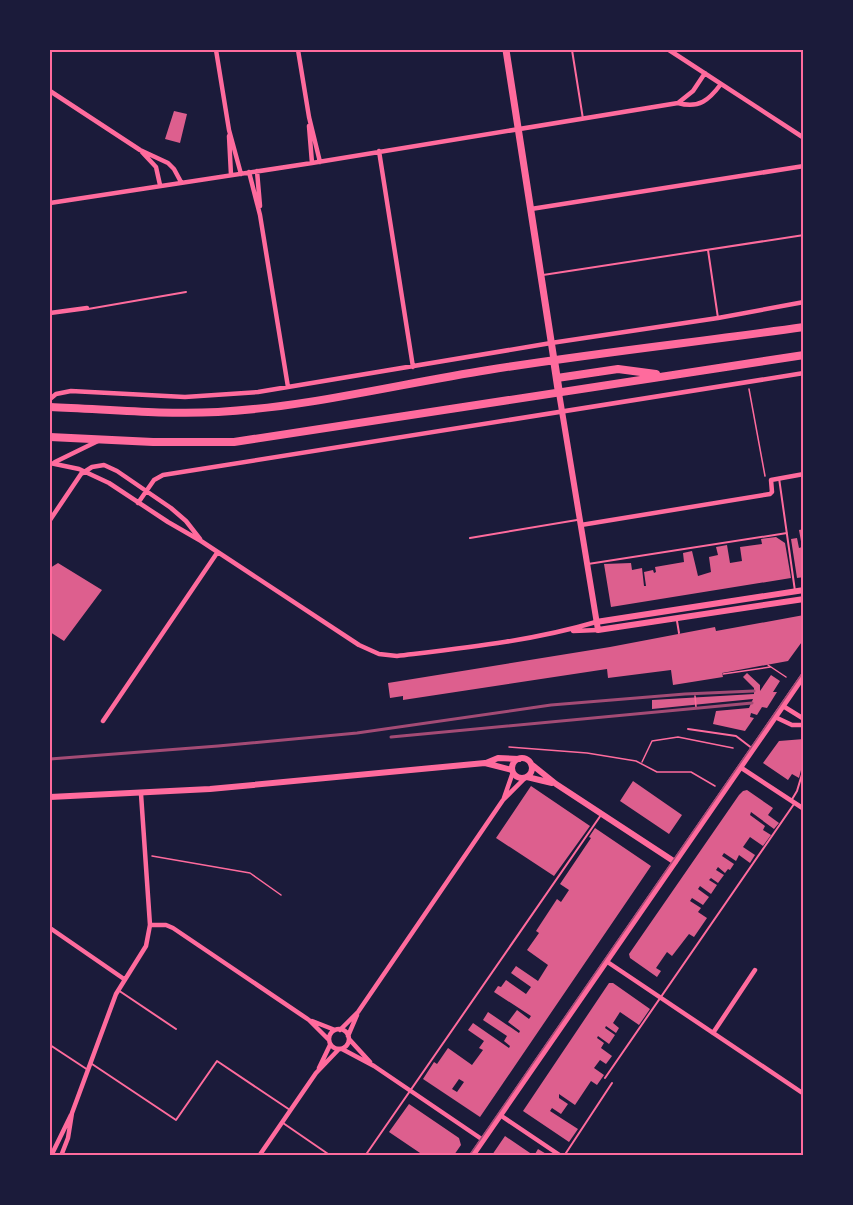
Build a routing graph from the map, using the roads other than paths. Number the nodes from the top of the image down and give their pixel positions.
1 (216, 50) edge
2 (298, 50) edge
3 (506, 50) edge
4 (572, 50) edge
5 (669, 50) edge
6 (705, 73) junction
7 (722, 84) junction
8 (50, 91) edge
9 (678, 103) junction
10 (309, 117) junction
11 (583, 119) junction
12 (518, 129) junction
13 (229, 130) junction
14 (804, 138) edge
15 (141, 150) junction
16 (379, 151) junction
17 (320, 162) junction
18 (312, 163) junction
19 (804, 166) edge
20 (257, 171) junction
21 (249, 172) junction
22 (241, 174) junction
23 (231, 175) junction
24 (181, 182) junction
25 (160, 185) junction
26 (50, 203) edge
27 (531, 209) junction
28 (260, 215) junction
29 (804, 235) edge
30 (708, 250) junction
31 (540, 275) junction
32 (186, 292) dead end
33 (804, 302) edge
34 (87, 308) joint
35 (50, 314) edge
36 (718, 318) junction
37 (804, 327) edge
38 (551, 343) junction
39 (804, 355) edge
40 (554, 360) junction
41 (413, 367) junction
42 (804, 373) edge
43 (662, 375) junction
44 (557, 378) junction
45 (288, 387) junction
46 (559, 393) junction
47 (50, 399) edge
48 (50, 407) edge
49 (562, 411) junction
50 (50, 437) edge
51 (104, 439) junction
52 (51, 463) edge
53 (84, 471) junction
54 (804, 474) edge
55 (779, 478) junction
56 (147, 491) junction
57 (138, 502) junction
58 (50, 520) edge
59 (580, 522) junction
60 (787, 533) junction
61 (470, 538) dead end
62 (201, 541) junction
63 (217, 553) junction
64 (587, 565) junction
65 (804, 590) edge
66 (795, 591) junction
67 (800, 599) edge
68 (739, 600) junction
69 (740, 608) junction
70 (665, 612) junction
71 (676, 618) junction
72 (666, 620) junction
73 (597, 622) junction
74 (598, 630) junction
75 (564, 632) junction
76 (679, 633) dead end
77 (804, 675) edge
78 (783, 705) junction
79 (775, 717) junction
80 (804, 719) edge
81 (103, 721) dead end
82 (804, 725) edge
83 (688, 729) dead end
84 (753, 749) junction
85 (519, 759) junction
86 (485, 764) junction
87 (531, 764) junction
88 (740, 767) junction
89 (512, 771) junction
90 (803, 771) edge
91 (526, 777) junction
92 (556, 784) junction
93 (141, 794) junction
94 (50, 797) edge
95 (503, 800) junction
96 (793, 802) junction
97 (804, 809) edge
98 (601, 814) junction
99 (675, 862) junction
100 (150, 926) junction
101 (50, 928) edge
102 (606, 961) junction
103 (755, 970) dead end
104 (124, 979) junction
105 (118, 990) junction
106 (661, 997) junction
107 (358, 1012) junction
108 (309, 1020) junction
109 (176, 1029) dead end
110 (338, 1030) junction
111 (713, 1033) junction
112 (348, 1037) junction
113 (330, 1042) junction
114 (50, 1045) edge
115 (341, 1049) junction
116 (90, 1063) junction
117 (374, 1066) junction
118 (87, 1070) junction
119 (316, 1073) junction
120 (605, 1078) dead end
121 (612, 1083) dead end
122 (411, 1090) junction
123 (804, 1094) edge
124 (290, 1110) junction
125 (72, 1113) junction
126 (501, 1115) junction
127 (282, 1122) junction
128 (483, 1140) junction
129 (52, 1155) edge
130 (62, 1155) edge
131 (259, 1155) edge
132 (330, 1155) edge
133 (364, 1155) edge
134 (472, 1155) edge
135 (562, 1155) edge

1 - 13 street
2 - 10 street
3 - 12 main road
4 - 11 lane
5 - 6 street
6 - 7 street
6 - 9 street
7 - 9 street
7 - 14 street
8 - 15 street
9 - 11 street
10 - 17 street
10 - 18 street
11 - 12 street
12 - 16 street
12 - 27 main road
13 - 22 street
13 - 23 street
15 - 24 street
15 - 25 street
16 - 17 street
16 - 41 street
17 - 18 street
18 - 20 street
19 - 27 street
20 - 21 street
20 - 28 street
21 - 22 street
21 - 28 street
22 - 23 street
23 - 24 street
24 - 25 street
25 - 26 street
27 - 31 main road
28 - 45 street
29 - 30 lane
30 - 31 lane
30 - 36 lane
31 - 38 main road
32 - 34 lane
33 - 36 street
34 - 35 street
36 - 38 street
37 - 40 highway
38 - 40 main road
38 - 41 street
39 - 43 highway
40 - 44 highway
40 - 48 highway
41 - 45 street
42 - 49 street
43 - 44 highway
43 - 46 highway
44 - 46 highway
45 - 47 street
46 - 49 street
46 - 51 highway
49 - 56 street
49 - 59 street
50 - 51 highway
51 - 52 street
52 - 53 street
53 - 56 street
53 - 57 street
53 - 58 street
54 - 55 street
55 - 59 street
55 - 60 lane
56 - 57 street
56 - 62 street
57 - 62 street
59 - 61 lane
59 - 64 street
60 - 64 lane
60 - 66 lane
62 - 63 street
63 - 75 street
63 - 81 street
64 - 73 street
65 - 66 street
66 - 67 street
66 - 68 street
67 - 69 street
68 - 69 street
68 - 70 street
69 - 71 street
70 - 72 street
70 - 73 street
71 - 72 street
71 - 76 lane
72 - 74 street
73 - 74 street
73 - 75 street
74 - 75 street
77 - 78 street
78 - 79 street
78 - 80 street
79 - 82 street
79 - 84 street
83 - 84 lane
84 - 88 street
85 - 86 street
85 - 87 street
85 - 89 street
86 - 89 street
86 - 93 street
87 - 91 street
87 - 92 street
88 - 96 street
88 - 99 street
89 - 91 street
89 - 95 street
90 - 96 lane
91 - 92 street
91 - 95 street
92 - 98 street
93 - 94 street
93 - 100 street
95 - 107 street
96 - 97 street
96 - 106 lane
98 - 99 street
98 - 122 lane
99 - 102 street
100 - 104 street
100 - 108 street
101 - 104 street
102 - 106 street
102 - 126 street
103 - 111 street
104 - 105 street
105 - 109 lane
105 - 116 street
106 - 111 street
106 - 120 lane
107 - 110 street
107 - 112 street
108 - 110 street
108 - 113 street
110 - 112 street
110 - 113 street
111 - 123 street
112 - 115 street
112 - 117 street
113 - 115 street
113 - 119 street
114 - 118 lane
115 - 117 street
115 - 119 street
116 - 118 street
116 - 124 lane
117 - 122 street
118 - 125 street
119 - 124 street
121 - 135 lane
122 - 128 street
122 - 133 lane
124 - 127 street
125 - 129 street
125 - 130 street
126 - 128 street
126 - 135 street
127 - 131 street
127 - 132 lane
128 - 134 street

